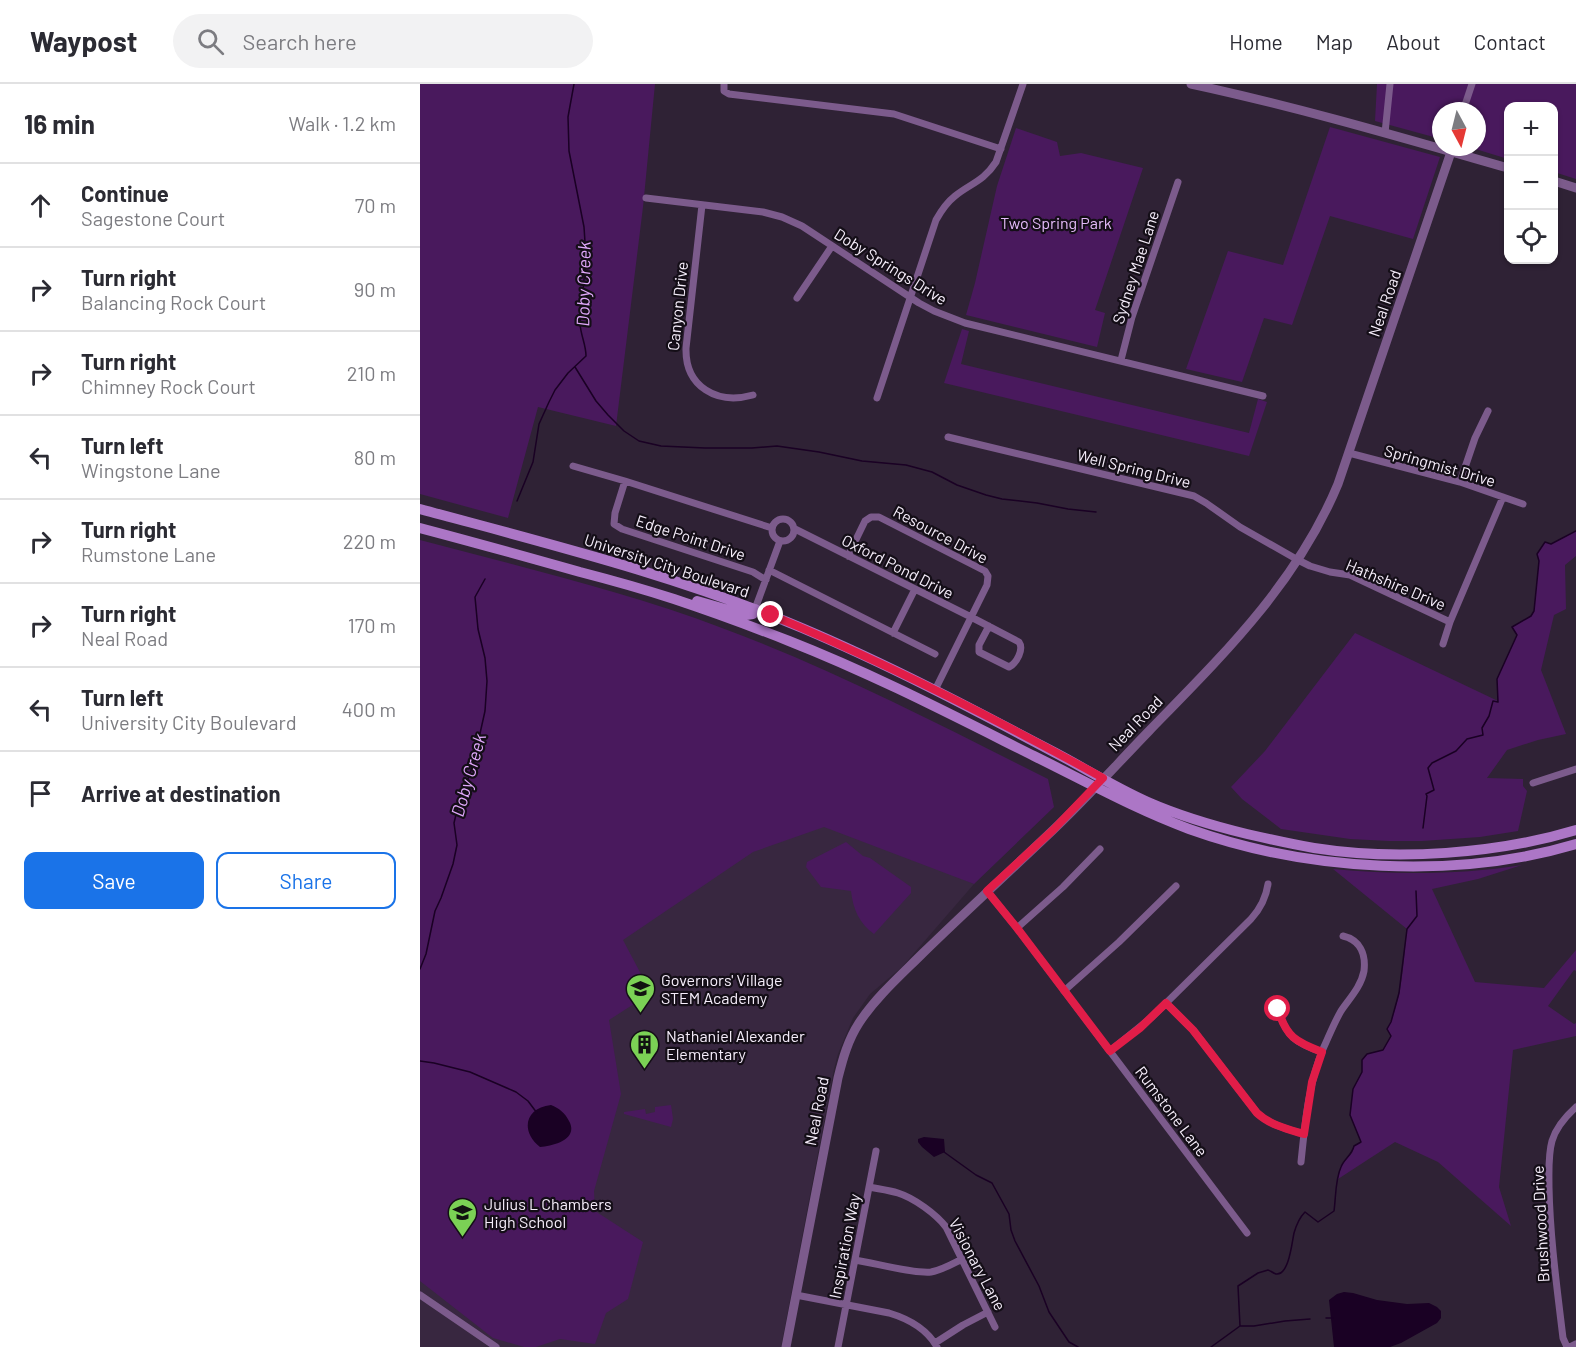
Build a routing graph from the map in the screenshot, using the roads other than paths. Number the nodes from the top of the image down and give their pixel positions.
1 (724, 84) edge
2 (1023, 84) edge
3 (1191, 84) edge
4 (1390, 84) edge
5 (1473, 84) edge
6 (1466, 102) edge
7 (1385, 133) junction
8 (1432, 144) edge
9 (1000, 149) junction
10 (1450, 156) edge
11 (1473, 156) edge
12 (1504, 166) edge
13 (1178, 182) dead end
14 (1558, 182) edge
15 (1576, 188) edge
16 (646, 198) dead end
17 (702, 205) junction
18 (832, 246) junction
19 (797, 297) dead end
20 (910, 297) junction
21 (1121, 360) junction
22 (753, 395) dead end
23 (1263, 396) dead end
24 (877, 398) dead end
25 (1488, 411) dead end
26 (948, 437) dead end
27 (1349, 453) junction
28 (573, 466) dead end
29 (625, 481) junction
30 (1460, 482) junction
31 (1503, 497) junction
32 (1523, 504) dead end
33 (420, 509) edge
34 (420, 528) edge
35 (772, 528) junction
36 (795, 529) junction
37 (780, 541) junction
38 (848, 556) junction
39 (1298, 560) junction
40 (769, 570) junction
41 (766, 580) junction
42 (915, 589) junction
43 (673, 599) junction
44 (755, 609) junction
45 (971, 617) junction
46 (1450, 622) junction
47 (989, 626) junction
48 (893, 633) junction
49 (1443, 644) dead end
50 (935, 654) dead end
51 (935, 690) junction
52 (1576, 769) edge
53 (1103, 778) junction
54 (1533, 783) dead end
55 (1095, 787) junction
56 (1576, 830) edge
57 (1576, 844) edge
58 (1100, 849) dead end
59 (1268, 884) dead end
60 (1176, 886) dead end
61 (987, 891) junction
62 (1017, 928) junction
63 (1343, 936) dead end
64 (1064, 991) junction
65 (1166, 1003) junction
66 (1278, 1009) dead end
67 (1110, 1051) junction
68 (1322, 1052) junction
69 (1576, 1107) edge
70 (1304, 1134) junction
71 (876, 1151) dead end
72 (1301, 1162) dead end
73 (869, 1187) junction
74 (1248, 1233) dead end
75 (962, 1259) junction
76 (855, 1260) junction
77 (420, 1295) edge
78 (796, 1295) junction
79 (846, 1305) junction
80 (988, 1312) junction
81 (995, 1327) dead end
82 (1576, 1344) edge
83 (936, 1345) edge
84 (496, 1347) edge
85 (786, 1347) edge
86 (838, 1347) edge
87 (1568, 1347) edge

1 - 9 street
2 - 9 street
3 - 7 street
4 - 7 street
5 - 6 street
7 - 8 street
9 - 20 street
10 - 27 street, Neal Road
11 - 12 street
13 - 21 street, Sydney Mae Lane
14 - 15 street
16 - 17 street, Doby Springs Drive
17 - 18 street, Doby Springs Drive
17 - 22 street, Canyon Drive
18 - 19 street
18 - 20 street, Doby Springs Drive
20 - 21 street, Doby Springs Drive
20 - 24 street
21 - 23 street, Doby Springs Drive
25 - 30 street
26 - 39 street, Well Spring Drive
27 - 30 street, Springmist Drive
27 - 39 street, Neal Road
28 - 29 street, Oxford Pond Drive
29 - 35 street, Oxford Pond Drive
29 - 41 street, Edge Point Drive
30 - 31 street, Springmist Drive
31 - 32 street, Springmist Drive
31 - 46 street
33 - 44 main road, University City Boulevard
34 - 43 main road, University City Boulevard
35 - 36 street, Oxford Pond Drive
35 - 37 street
36 - 37 street
36 - 38 street, Oxford Pond Drive
37 - 40 street
38 - 42 street, Oxford Pond Drive
38 - 45 street, Resource Drive
39 - 46 street, Hathshire Drive
39 - 53 street, Neal Road
40 - 41 street
40 - 48 street
41 - 44 street
42 - 45 street, Oxford Pond Drive
42 - 48 street
43 - 44 main road
43 - 55 main road, University City Boulevard
44 - 51 main road, University City Boulevard
45 - 47 street, Oxford Pond Drive
45 - 51 street, Resource Drive
46 - 49 street
47 - 47 street, Oxford Pond Drive
48 - 50 street
51 - 53 main road, University City Boulevard
52 - 54 street
53 - 55 street, Neal Road
53 - 56 main road, University City Boulevard
55 - 57 main road, University City Boulevard
55 - 61 street, Neal Road
58 - 62 street
59 - 65 street
60 - 64 street
61 - 62 street, Rumstone Lane
61 - 78 street, Neal Road
62 - 64 street, Rumstone Lane
63 - 68 street
64 - 67 street, Rumstone Lane
65 - 67 street
65 - 70 street
66 - 68 street
67 - 74 street, Rumstone Lane
68 - 70 street
69 - 87 street, Brushwood Drive
70 - 72 street
71 - 73 street, Inspiration Way
73 - 75 street, Visionary Lane
73 - 76 street, Inspiration Way
75 - 76 street
75 - 80 street, Visionary Lane
76 - 79 street, Inspiration Way
77 - 84 street
78 - 79 street
78 - 85 street, Neal Road
79 - 83 street
79 - 86 street, Inspiration Way
80 - 81 street, Visionary Lane
80 - 83 street
82 - 87 street

